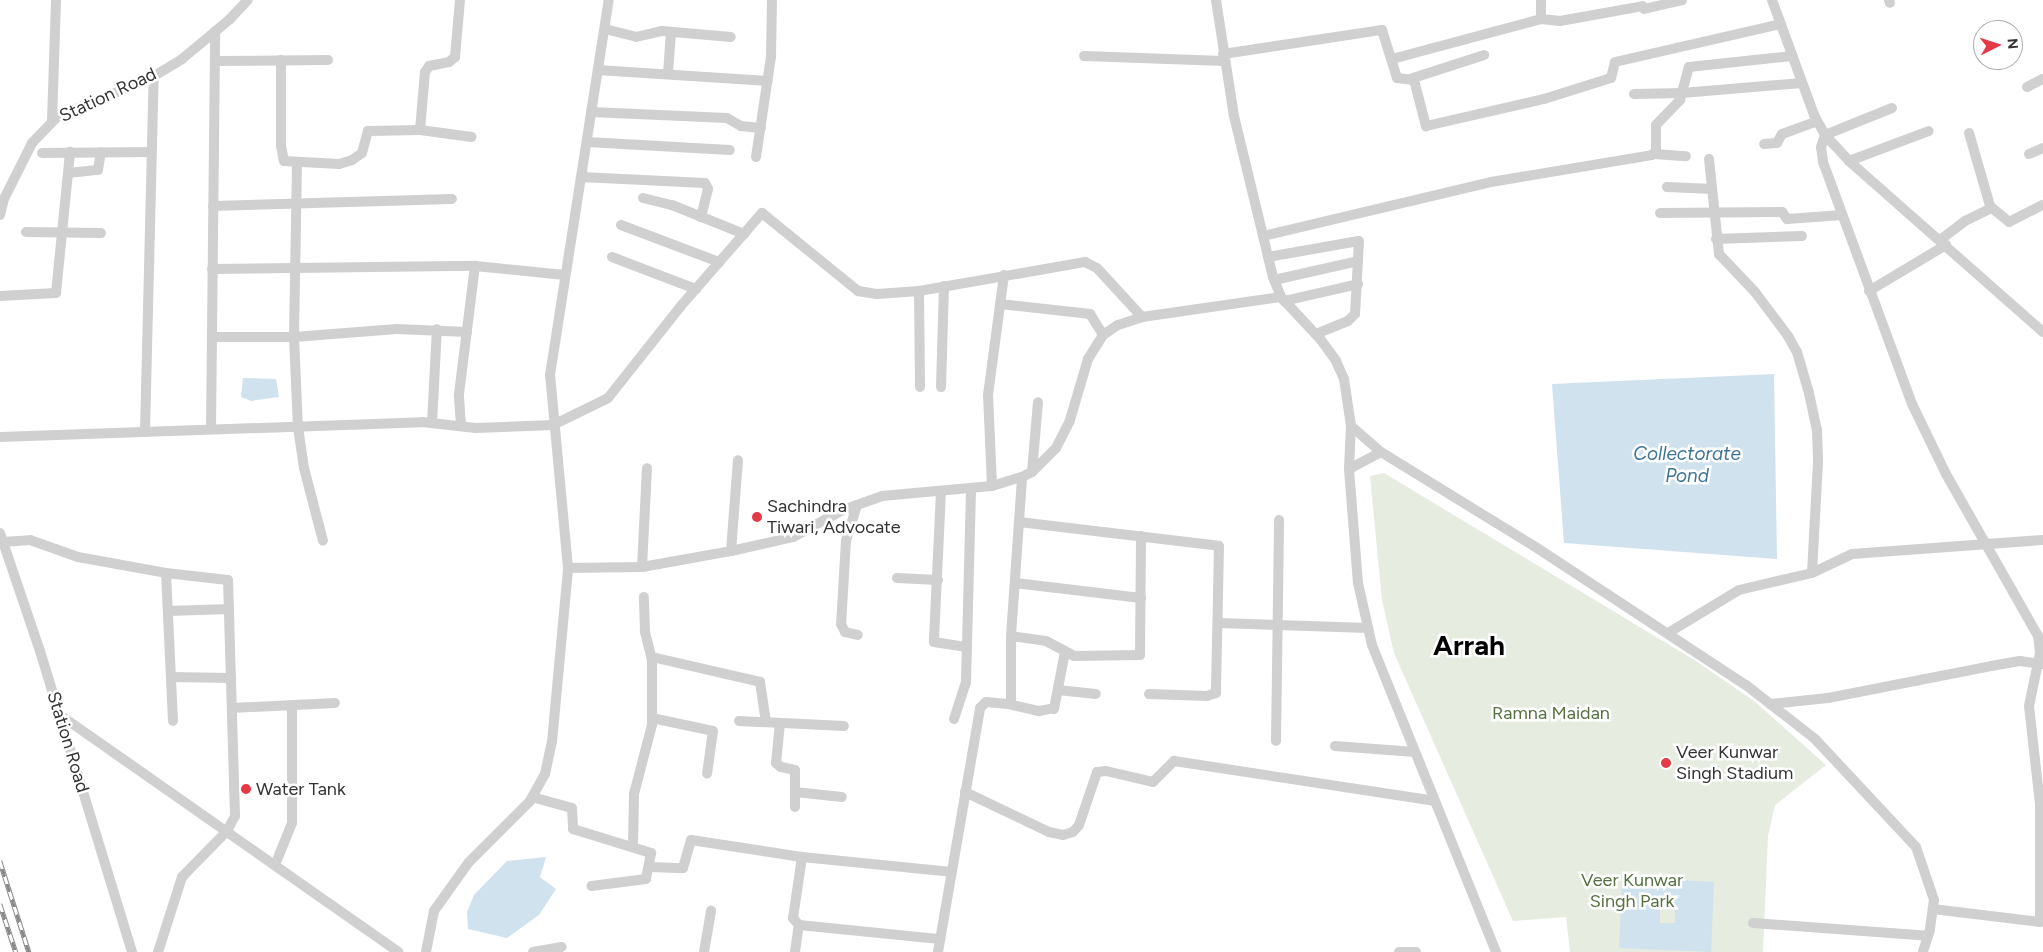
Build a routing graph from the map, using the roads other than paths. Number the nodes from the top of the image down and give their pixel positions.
1 (56, 0) edge
2 (248, 0) edge
3 (460, 0) edge
4 (609, 0) edge
5 (772, 0) edge
6 (1216, 0) edge
7 (1541, 0) edge
8 (1682, 0) edge
9 (1772, 0) edge
10 (1663, 2) edge
11 (1541, 20) junction
12 (1780, 24) junction
13 (605, 29) junction
14 (215, 32) junction
15 (671, 32) junction
16 (731, 37) dead end
17 (1484, 55) dead end
18 (1084, 56) dead end
19 (1792, 56) junction
20 (1224, 58) junction
21 (1392, 59) junction
22 (280, 60) junction
23 (328, 60) dead end
24 (215, 61) junction
25 (598, 70) junction
26 (668, 73) junction
27 (154, 76) junction
28 (1410, 78) junction
29 (2043, 79) edge
30 (768, 80) junction
31 (1802, 83) junction
32 (2026, 87) dead end
33 (1682, 93) junction
34 (1634, 94) dead end
35 (1892, 108) dead end
36 (592, 112) junction
37 (52, 121) junction
38 (1817, 121) junction
39 (761, 128) junction
40 (420, 130) junction
41 (1929, 131) dead end
42 (1969, 133) dead end
43 (1825, 135) junction
44 (472, 137) dead end
45 (587, 142) junction
46 (1764, 144) dead end
47 (2043, 148) edge
48 (730, 150) dead end
49 (70, 152) junction
50 (101, 152) junction
51 (150, 152) junction
52 (42, 153) dead end
53 (1654, 154) junction
54 (2028, 154) dead end
55 (1686, 156) dead end
56 (756, 157) dead end
57 (1709, 159) dead end
58 (1849, 161) junction
59 (297, 164) junction
60 (68, 173) junction
61 (581, 177) junction
62 (1667, 187) dead end
63 (1712, 190) junction
64 (2, 197) edge
65 (643, 198) dead end
66 (452, 199) dead end
67 (298, 203) junction
68 (2043, 205) edge
69 (213, 206) junction
70 (1991, 209) junction
71 (1714, 212) junction
72 (1660, 213) dead end
73 (0, 215) edge
74 (1842, 215) junction
75 (701, 217) junction
76 (621, 225) dead end
77 (26, 232) dead end
78 (61, 233) junction
79 (101, 233) dead end
80 (744, 234) junction
81 (1263, 236) junction
82 (1802, 236) dead end
83 (1716, 239) junction
84 (1943, 242) junction
85 (612, 257) dead end
86 (1268, 257) junction
87 (1358, 261) junction
88 (719, 262) junction
89 (475, 266) junction
90 (295, 268) junction
91 (212, 269) junction
92 (565, 275) junction
93 (1004, 275) junction
94 (1274, 280) junction
95 (1358, 284) junction
96 (944, 286) junction
97 (696, 289) junction
98 (919, 291) junction
99 (1869, 291) junction
100 (0, 296) edge
101 (1282, 299) junction
102 (1000, 304) junction
103 (1142, 317) junction
104 (437, 329) junction
105 (467, 332) junction
106 (2043, 332) edge
107 (1315, 334) junction
108 (1103, 335) junction
109 (212, 337) junction
110 (294, 337) junction
111 (920, 387) dead end
112 (941, 387) dead end
113 (1038, 402) dead end
114 (432, 424) junction
115 (553, 425) junction
116 (461, 426) junction
117 (1351, 426) junction
118 (298, 427) junction
119 (211, 429) junction
120 (145, 432) junction
121 (0, 437) edge
122 (1381, 452) junction
123 (738, 460) dead end
124 (647, 468) dead end
125 (1349, 469) junction
126 (1027, 475) junction
127 (992, 486) junction
128 (971, 488) junction
129 (941, 491) junction
130 (857, 505) junction
131 (1279, 520) dead end
132 (1019, 522) junction
133 (1141, 536) junction
134 (2, 538) edge
135 (323, 540) dead end
136 (2043, 540) edge
137 (1985, 542) junction
138 (731, 552) junction
139 (642, 567) junction
140 (568, 568) junction
141 (166, 574) junction
142 (1812, 574) junction
143 (897, 578) dead end
144 (938, 580) junction
145 (1015, 582) junction
146 (644, 597) dead end
147 (1141, 598) junction
148 (229, 609) junction
149 (168, 611) junction
150 (1218, 622) junction
151 (1278, 623) junction
152 (1368, 628) junction
153 (1668, 633) junction
154 (858, 635) dead end
155 (1011, 636) junction
156 (967, 648) junction
157 (1065, 652) junction
158 (652, 657) junction
159 (2040, 664) edge
160 (171, 677) junction
161 (231, 678) junction
162 (1058, 690) junction
163 (1096, 694) dead end
164 (1149, 694) dead end
165 (335, 703) dead end
166 (1008, 704) junction
167 (1770, 704) junction
168 (292, 705) junction
169 (232, 708) junction
170 (60, 715) junction
171 (652, 718) junction
172 (954, 719) dead end
173 (173, 721) dead end
174 (739, 721) dead end
175 (766, 722) junction
176 (780, 722) junction
177 (844, 726) dead end
178 (1276, 741) dead end
179 (1335, 746) dead end
180 (1415, 752) junction
181 (707, 774) dead end
182 (795, 792) junction
183 (965, 792) junction
184 (532, 797) junction
185 (842, 797) dead end
186 (1434, 801) junction
187 (795, 807) dead end
188 (227, 832) junction
189 (633, 847) junction
190 (802, 857) junction
191 (275, 865) junction
192 (650, 868) junction
193 (951, 872) junction
194 (591, 886) dead end
195 (1933, 909) junction
196 (711, 911) dead end
197 (2042, 922) edge
198 (1754, 923) dead end
199 (799, 925) junction
200 (1928, 936) junction
201 (940, 939) junction
202 (562, 947) dead end
203 (132, 952) edge
204 (158, 952) edge
205 (398, 952) edge
206 (426, 952) edge
207 (534, 952) edge
208 (704, 952) edge
209 (795, 952) edge
210 (938, 952) edge
211 (1399, 952) edge
212 (1416, 952) edge
213 (1496, 952) edge
214 (1923, 952) edge

1 - 37 street
2 - 14 street, Station Road
3 - 40 street
4 - 13 street
5 - 30 street
6 - 20 street
7 - 11 street
8 - 10 street
9 - 12 street
10 - 11 street
11 - 21 street
12 - 19 street
12 - 28 street
13 - 15 street
13 - 25 street
14 - 24 street
14 - 27 street, Station Road
15 - 16 street
15 - 26 street
17 - 28 street
18 - 20 street
19 - 31 street
19 - 33 street
20 - 21 street
20 - 81 street
21 - 28 street
22 - 23 street
22 - 24 street
22 - 59 street
24 - 69 street
25 - 26 street
25 - 36 street
26 - 30 street
27 - 37 street, Station Road
27 - 51 street
29 - 32 street
30 - 39 street
31 - 33 street
31 - 38 street
33 - 34 street
33 - 53 street
35 - 43 street
36 - 39 street
36 - 45 street
37 - 64 street, Station Road
38 - 43 street
38 - 46 street
39 - 56 street
40 - 44 street
40 - 59 street
41 - 58 street
42 - 70 street
43 - 58 street
43 - 74 street
45 - 48 street
45 - 61 street
47 - 54 street
49 - 50 street
49 - 52 street
49 - 60 street
50 - 51 street
50 - 60 street
51 - 120 street
53 - 55 street
53 - 81 street
57 - 63 street
58 - 84 street
59 - 67 street
60 - 78 street
61 - 75 street
61 - 92 street
62 - 63 street
63 - 71 street
64 - 73 street, Station Road
65 - 75 street
66 - 67 street
67 - 69 street
67 - 90 street
68 - 70 street
69 - 91 street
70 - 84 street
71 - 72 street
71 - 74 street
71 - 83 street
74 - 99 street
75 - 80 street
76 - 88 street
77 - 78 street
78 - 79 street
78 - 100 street
80 - 88 street
80 - 98 street
81 - 86 street
82 - 83 street
83 - 142 street
84 - 99 street
84 - 106 street
85 - 97 street
86 - 87 street
86 - 94 street
87 - 94 street
87 - 95 street
88 - 97 street
89 - 90 street
89 - 92 street
89 - 105 street
90 - 91 street
90 - 110 street
91 - 109 street
92 - 115 street
93 - 96 street
93 - 102 street
93 - 103 street
94 - 101 street
95 - 101 street
95 - 107 street
96 - 98 street
96 - 112 street
97 - 115 street
98 - 111 street
99 - 137 street
101 - 103 street
101 - 107 street
102 - 108 street
102 - 127 street
103 - 108 street
104 - 105 street
104 - 110 street
104 - 114 street
105 - 116 street
107 - 117 street
108 - 126 street
109 - 110 street
109 - 119 street
110 - 118 street
113 - 126 street
114 - 116 street
114 - 118 street
115 - 116 street
115 - 140 street
117 - 122 street
117 - 125 street
118 - 119 street
118 - 135 street
119 - 120 street
120 - 121 street
122 - 125 street
122 - 153 street
123 - 138 street
124 - 139 street
125 - 152 street
126 - 127 street
126 - 132 street
127 - 128 street
128 - 129 street
128 - 156 street
129 - 130 street
129 - 144 street
130 - 138 street
130 - 154 street
131 - 151 street
132 - 133 street
132 - 145 street
133 - 147 street
133 - 150 street
134 - 141 street
134 - 170 street, Station Road
136 - 137 street
137 - 142 street
137 - 159 street
138 - 139 street
139 - 140 street
140 - 184 street
141 - 148 street
141 - 149 street
142 - 153 street
143 - 144 street
144 - 156 street
145 - 147 street
145 - 155 street
146 - 158 street
147 - 157 street
148 - 149 street
148 - 161 street
149 - 160 street
150 - 151 street
150 - 164 street
151 - 152 street
151 - 178 street
152 - 180 street
153 - 167 street
155 - 157 street
155 - 166 street
156 - 172 street
157 - 162 street
158 - 171 street
158 - 175 street
159 - 167 street
159 - 197 street
160 - 161 street
160 - 173 street
161 - 169 street
162 - 163 street
162 - 166 street
165 - 168 street
166 - 183 street
167 - 195 street
168 - 169 street
168 - 191 street
169 - 188 street
170 - 188 street
170 - 203 street, Station Road
171 - 181 street
171 - 189 street
174 - 175 street
175 - 176 street
176 - 177 street
176 - 182 street
179 - 180 street
180 - 186 street
182 - 185 street
182 - 187 street
183 - 186 street
183 - 193 street
184 - 189 street
184 - 206 street
186 - 213 street
188 - 191 street
188 - 204 street
189 - 192 street
190 - 192 street
190 - 193 street
190 - 199 street
191 - 205 street
192 - 194 street
193 - 201 street
195 - 197 street
195 - 200 street
196 - 208 street
198 - 200 street
199 - 201 street
199 - 209 street
200 - 214 street
201 - 210 street
202 - 207 street
211 - 212 street

